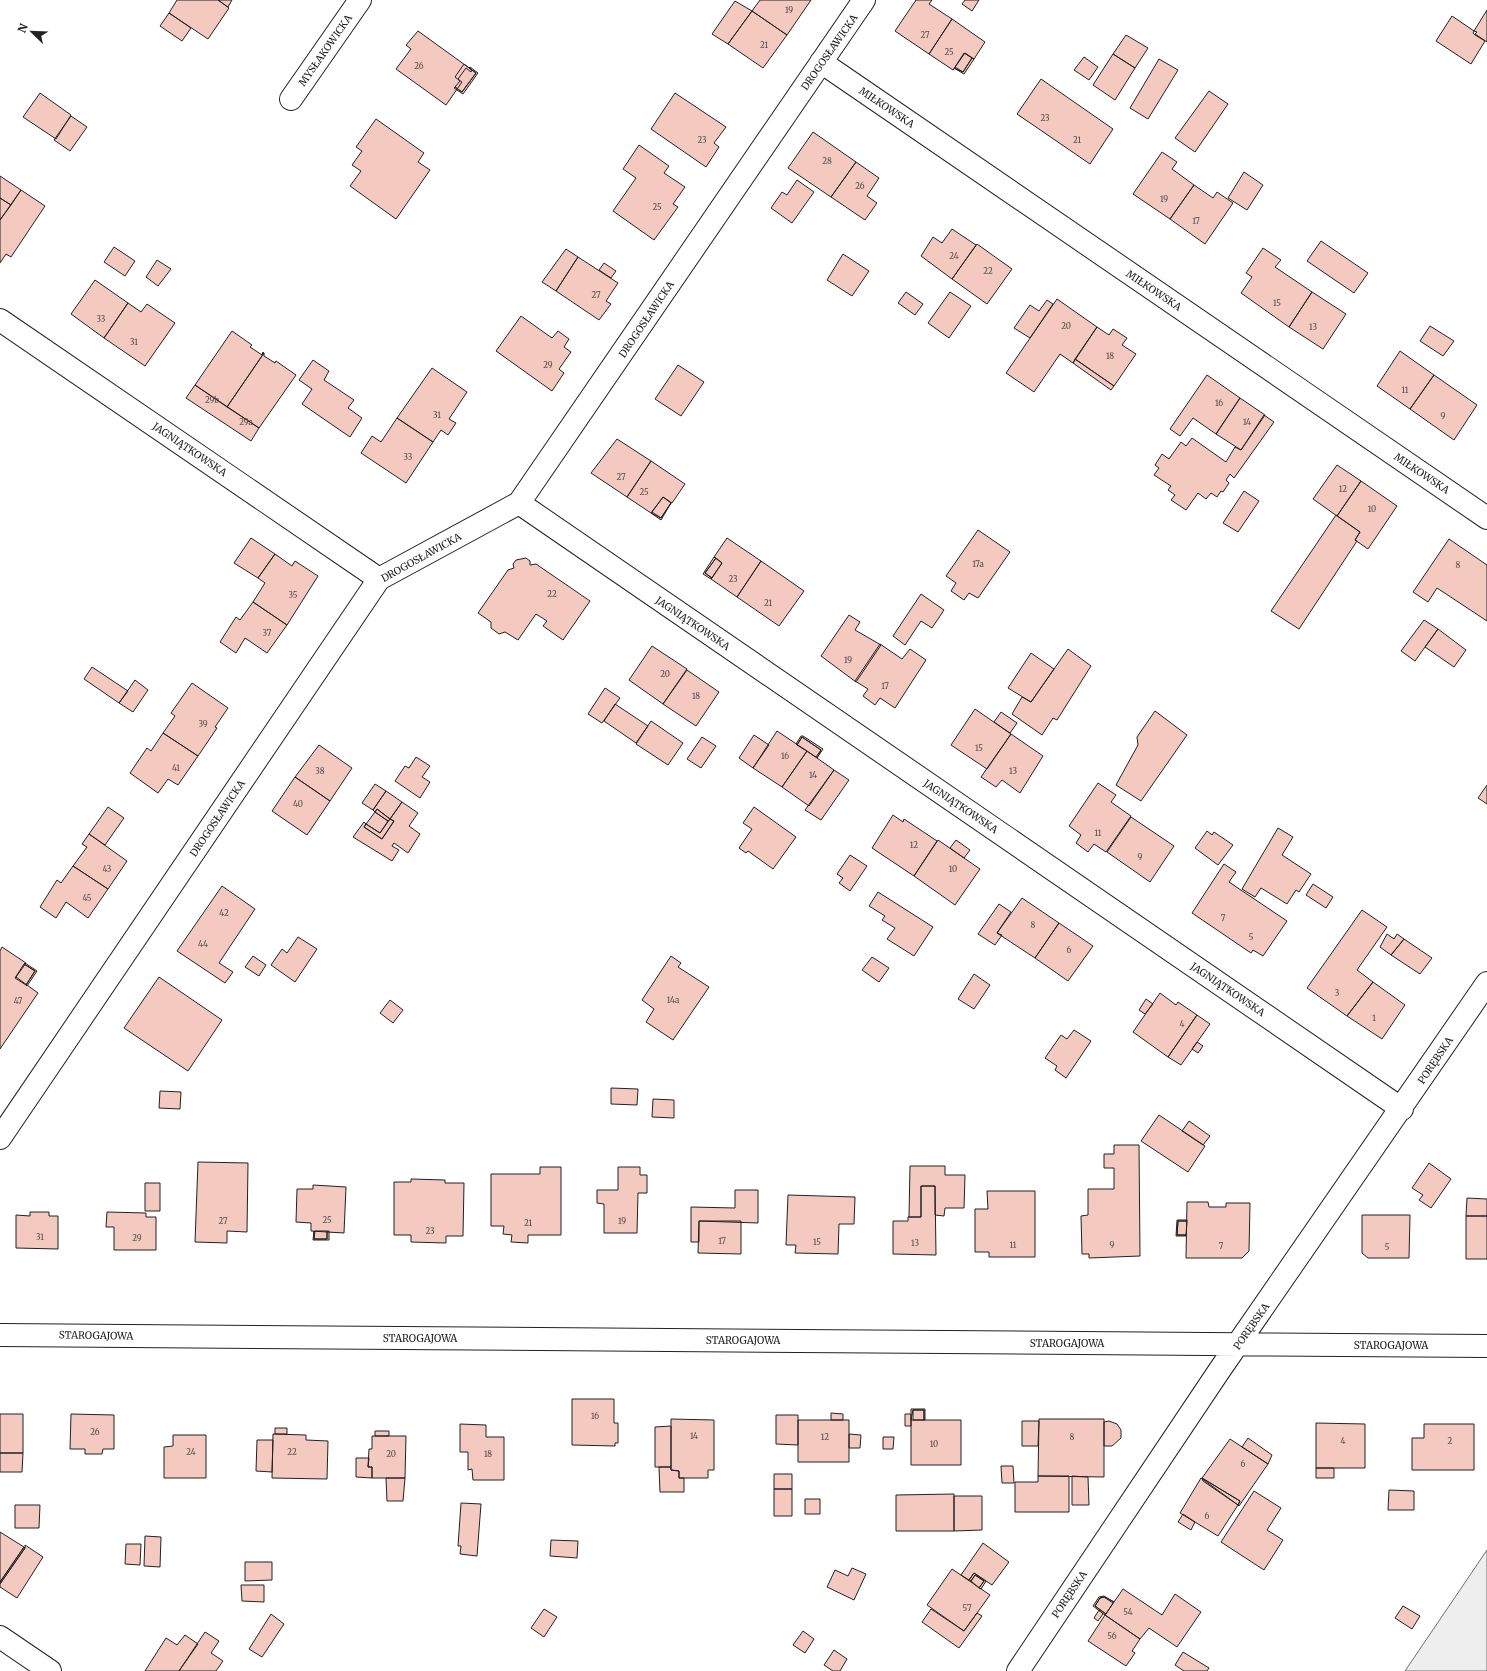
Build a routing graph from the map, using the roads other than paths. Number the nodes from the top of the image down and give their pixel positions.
1 (360, 0) edge
2 (864, 0) edge
3 (821, 62) junction
4 (291, 99) dead end
5 (0, 320) edge
6 (519, 503) junction
7 (1487, 518) edge
8 (379, 579) junction
9 (1487, 983) edge
10 (1402, 1109) junction
11 (0, 1138) edge
12 (0, 1335) edge
13 (1238, 1344) junction
14 (1487, 1346) edge
15 (0, 1637) edge
16 (50, 1671) edge
17 (1018, 1671) edge

1 - 4 street, MYSŁAKOWICKA
2 - 3 street, DROGOSŁAWICKA
3 - 6 street, DROGOSŁAWICKA
3 - 7 street, MIŁKOWSKA
5 - 8 street, JAGNIĄTKOWSKA
6 - 8 street, DROGOSŁAWICKA
6 - 10 street, JAGNIĄTKOWSKA
8 - 11 street, DROGOSŁAWICKA
9 - 10 street, PORĘBSKA
10 - 13 street, PORĘBSKA
12 - 13 street, STAROGAJOWA
13 - 14 street, STAROGAJOWA
13 - 17 street, PORĘBSKA
15 - 16 street

